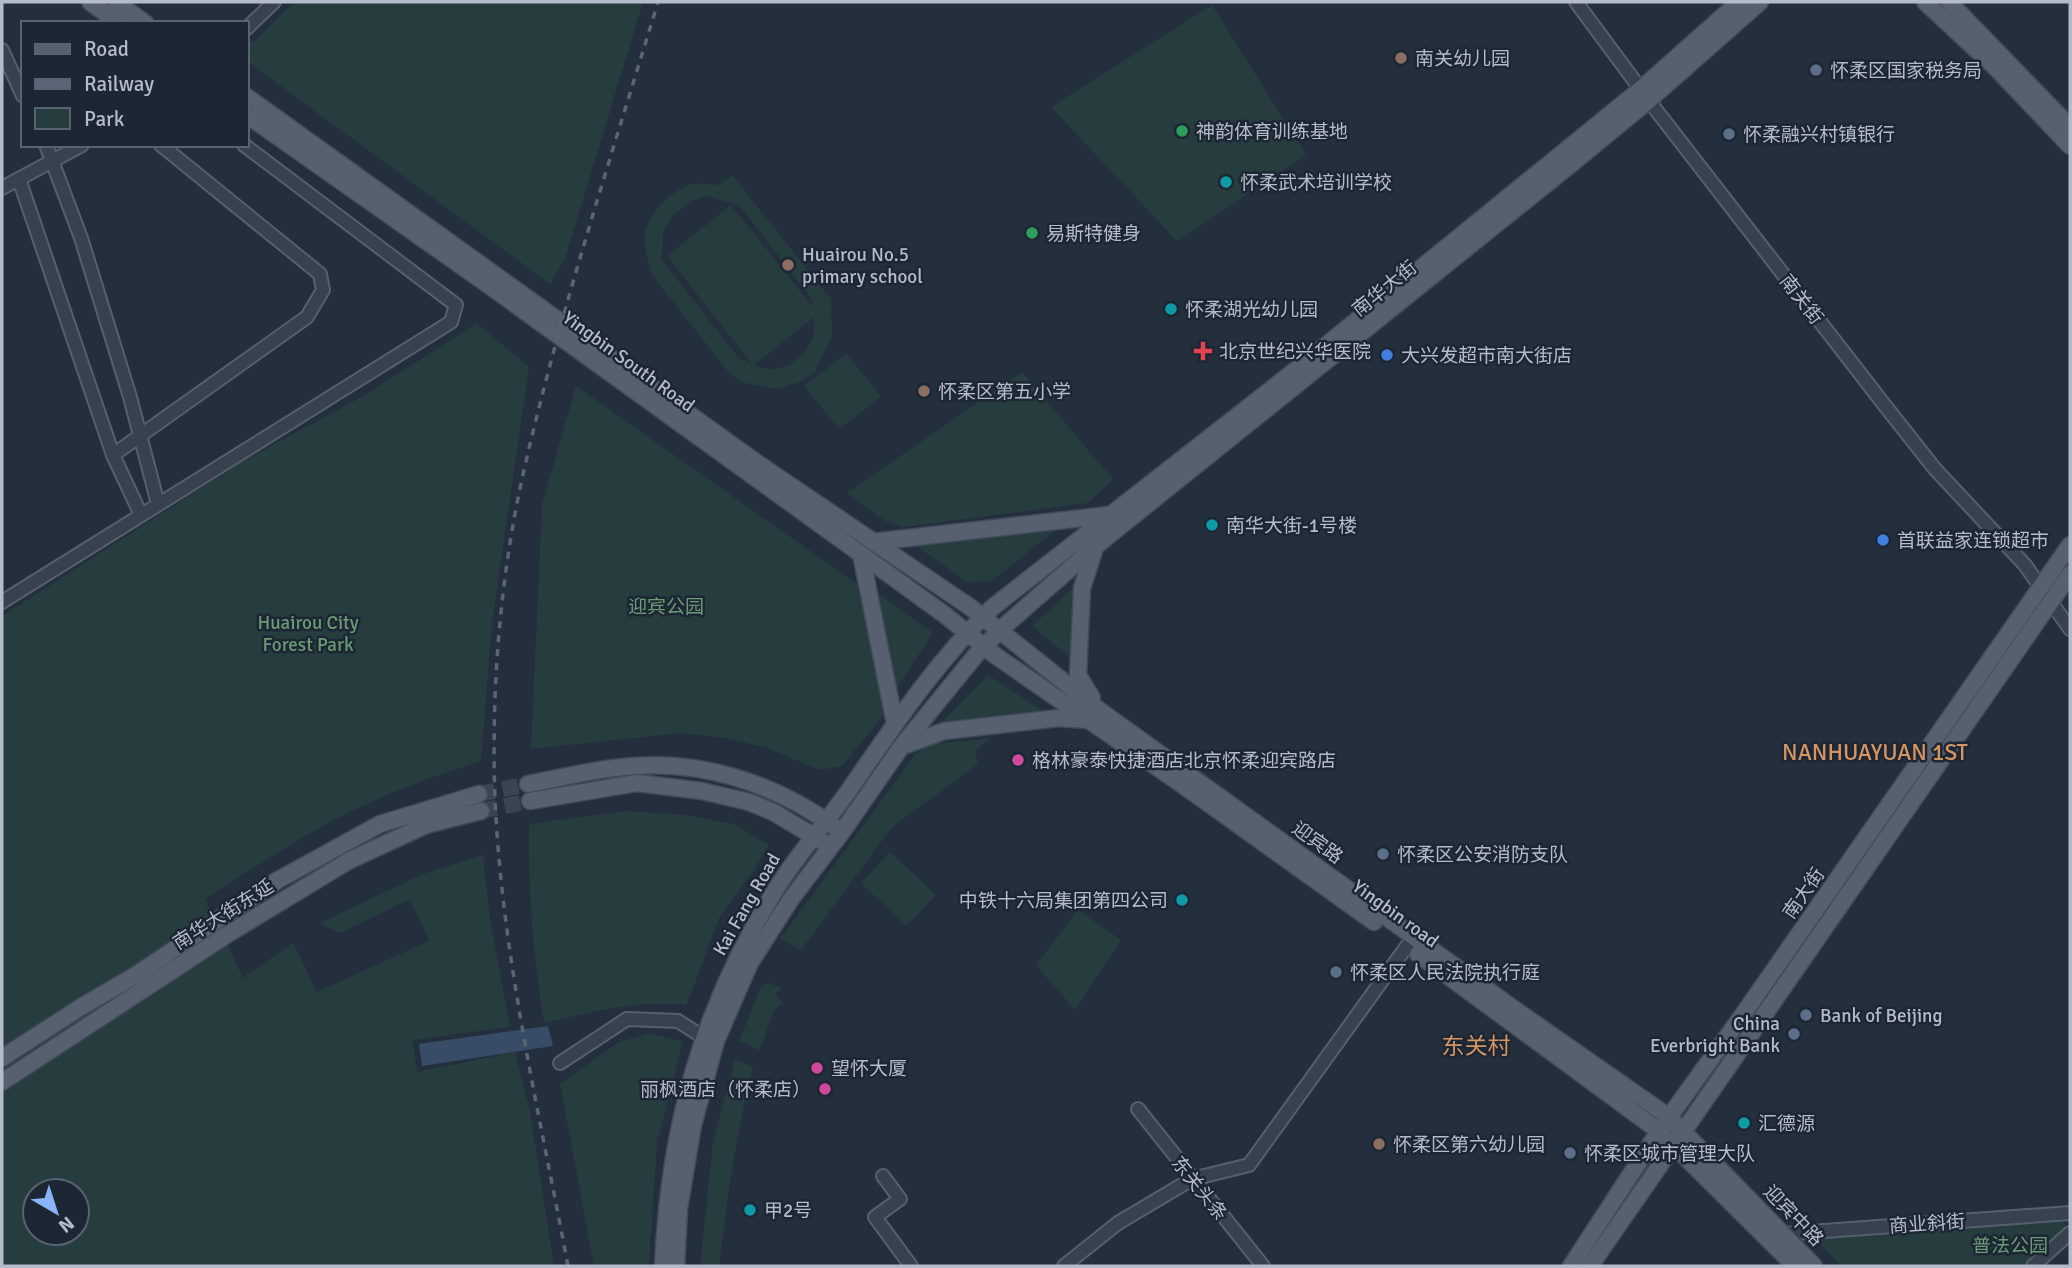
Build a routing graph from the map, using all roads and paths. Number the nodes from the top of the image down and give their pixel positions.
1 (90, 2) edge
2 (116, 2) edge
3 (274, 2) edge
4 (1576, 2) edge
5 (1739, 2) edge
6 (1760, 2) edge
7 (1925, 2) edge
8 (1949, 2) edge
9 (116, 21) edge
10 (142, 21) edge
11 (248, 27) edge
12 (2, 50) edge
13 (21, 92) edge
14 (1645, 95) junction
15 (248, 98) edge
16 (248, 116) edge
17 (2070, 127) edge
18 (2070, 146) edge
19 (47, 147) edge
20 (78, 147) edge
21 (163, 147) edge
22 (247, 147) edge
23 (53, 161) junction
24 (19, 179) junction
25 (2, 188) edge
26 (140, 437) junction
27 (113, 455) junction
28 (158, 505) junction
29 (141, 515) junction
30 (1110, 515) junction
31 (873, 541) junction
32 (1097, 545) junction
33 (2070, 545) edge
34 (861, 554) junction
35 (2070, 574) edge
36 (2041, 586) junction
37 (2, 602) edge
38 (2051, 602) junction
39 (983, 617) junction
40 (2070, 629) edge
41 (1000, 630) junction
42 (967, 632) junction
43 (984, 646) junction
44 (1095, 715) junction
45 (895, 724) junction
46 (901, 747) junction
47 (528, 784) tunnel mouth
48 (479, 794) tunnel mouth
49 (530, 802) tunnel mouth
50 (481, 811) tunnel mouth
51 (827, 821) junction
52 (842, 832) junction
53 (814, 835) junction
54 (831, 847) junction
55 (1407, 946) junction
56 (703, 1037) junction
57 (2, 1058) edge
58 (560, 1063) dead end
59 (2, 1082) edge
60 (1138, 1109) dead end
61 (1669, 1117) junction
62 (1659, 1130) junction
63 (1680, 1138) junction
64 (883, 1176) dead end
65 (1192, 1179) junction
66 (2070, 1213) edge
67 (2070, 1233) edge
68 (1783, 1234) junction
69 (663, 1266) edge
70 (676, 1266) edge
71 (911, 1266) edge
72 (1064, 1266) edge
73 (1263, 1266) edge
74 (1571, 1266) edge
75 (1590, 1266) edge
76 (1796, 1266) edge
77 (1814, 1266) edge
78 (2033, 1266) edge

1 - 9 main road
2 - 10 main road
3 - 11 street
4 - 14 street, 南关街
5 - 14 main road, 南华大街
6 - 14 main road, 南华大街
7 - 18 main road
8 - 17 main road
12 - 13 street
14 - 30 main road, 南华大街
14 - 32 main road, 南华大街
14 - 36 street, 南关街
15 - 31 main road, Yingbin South Road
16 - 34 main road, Yingbin South Road
19 - 23 street
20 - 23 street
21 - 26 street
22 - 28 street
23 - 24 street
23 - 26 street
24 - 25 street
24 - 27 street
26 - 27 street
26 - 28 street
27 - 29 street
28 - 29 street
29 - 37 street
30 - 31 main road
30 - 39 main road, 南华大街
31 - 39 main road, Yingbin South Road
32 - 41 main road, 南华大街
32 - 44 main road
33 - 36 main road, 南大街
34 - 42 main road, Yingbin South Road
34 - 45 main road
35 - 38 main road, 南大街
36 - 38 street, 南关街
36 - 61 main road, 南大街
38 - 40 street, 南关街
38 - 63 main road, 南大街
39 - 41 main road
39 - 42 main road, Kai Fang Road
41 - 43 main road, Kai Fang Road
41 - 44 main road, 迎宾路
42 - 43 main road, Yingbin South Road
42 - 45 main road, Kai Fang Road
43 - 44 main road, Yingbin road
43 - 46 main road, Kai Fang Road
44 - 46 main road
44 - 55 main road, Yingbin road
44 - 61 main road, 迎宾路
45 - 51 main road, Kai Fang Road
46 - 52 main road, Kai Fang Road
47 - 51 main road
48 - 57 main road, 南华大街东延
49 - 53 main road
50 - 59 main road, 南华大街东延
51 - 52 main road
51 - 53 main road, Kai Fang Road
52 - 54 main road, Kai Fang Road
53 - 54 main road
53 - 56 main road, Kai Fang Road
54 - 70 main road, Kai Fang Road
55 - 62 main road, Yingbin road
55 - 65 street
56 - 58 street
56 - 69 main road, Kai Fang Road
60 - 65 street, 东关头条
61 - 62 main road, 南大街
61 - 63 main road, 迎宾路
62 - 63 main road, Yingbin road
62 - 74 main road, 南大街
63 - 68 main road, 迎宾中路
63 - 75 main road, 南大街
63 - 76 main road, Yingbin road
64 - 71 street
65 - 72 street
65 - 73 street, 东关头条
66 - 68 street, 商业斜街
67 - 78 street
68 - 77 main road, 迎宾中路

